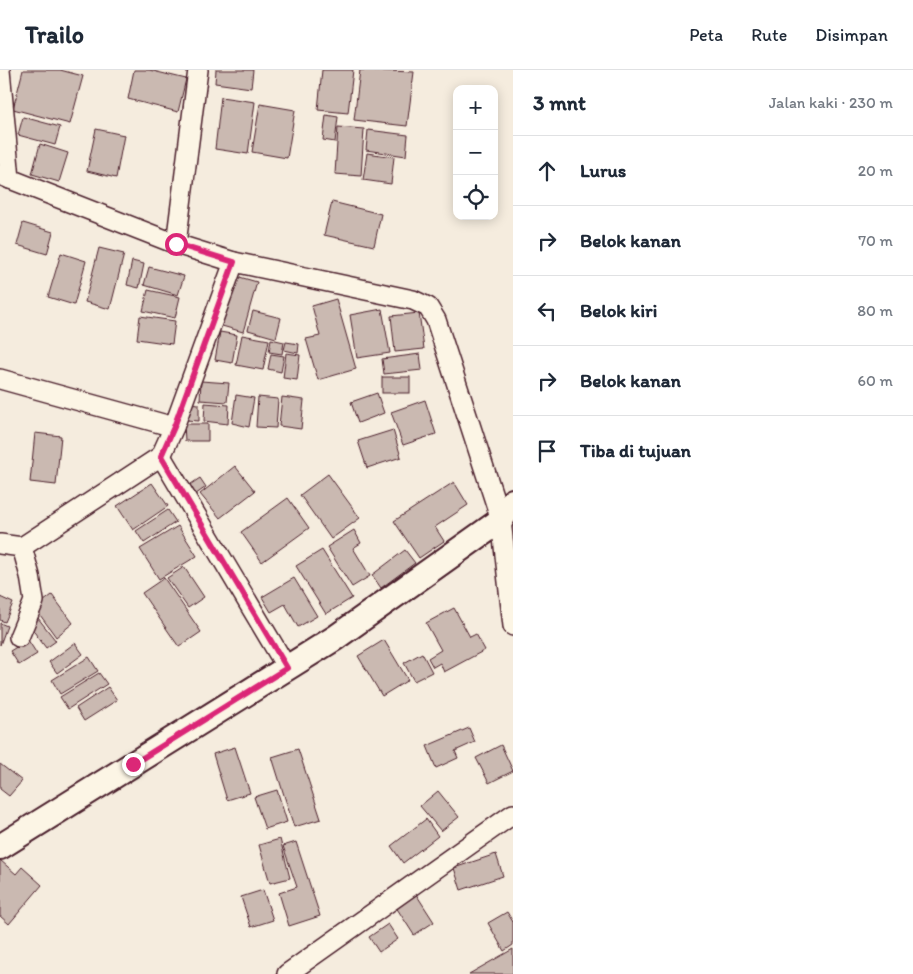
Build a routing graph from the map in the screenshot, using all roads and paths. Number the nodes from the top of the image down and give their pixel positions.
1 (0, 70) edge
2 (198, 70) edge
3 (5, 177) edge
4 (176, 244) junction
5 (234, 262) junction
6 (0, 379) edge
7 (174, 427) junction
8 (161, 456) junction
9 (507, 511) edge
10 (0, 544) edge
11 (22, 547) junction
12 (513, 626) edge
13 (19, 637) dead end
14 (287, 668) junction
15 (513, 814) edge
16 (0, 847) edge
17 (287, 974) edge

1 - 3 street
2 - 4 street
3 - 4 street
4 - 5 street
5 - 7 street
5 - 9 street
6 - 7 street
7 - 8 street
8 - 11 street
8 - 14 street
9 - 12 street
9 - 14 street
10 - 11 street
11 - 13 street
14 - 16 street
15 - 17 street

